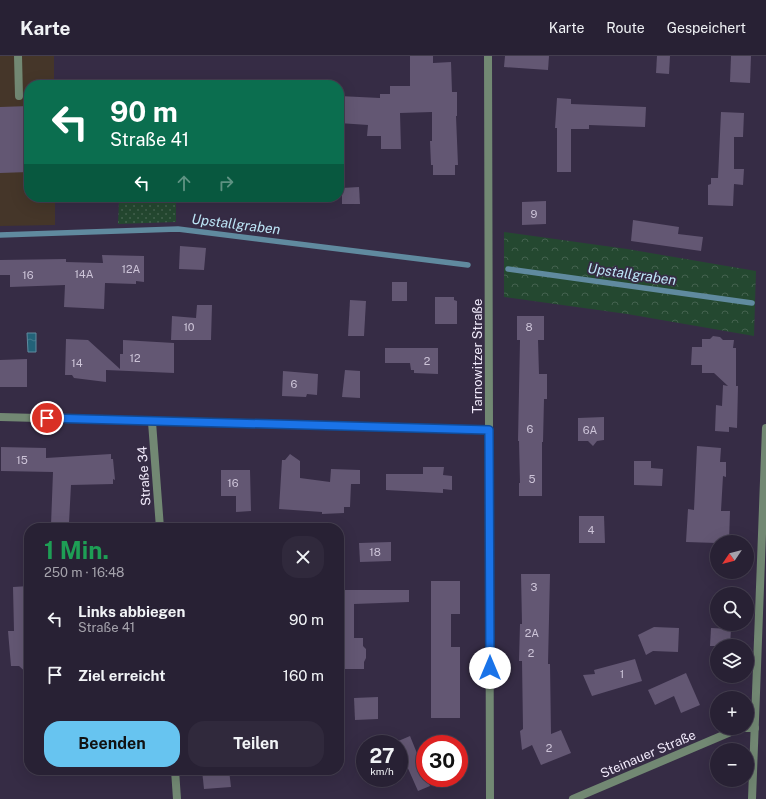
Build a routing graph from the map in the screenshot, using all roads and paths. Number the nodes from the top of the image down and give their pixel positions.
1 (18, 56) edge
2 (488, 56) edge
3 (19, 96) dead end
4 (0, 417) edge
5 (152, 422) junction
6 (766, 428) edge
7 (489, 430) junction
8 (160, 523) edge
9 (755, 728) junction
10 (175, 775) edge
11 (177, 799) edge
12 (490, 799) edge
13 (573, 799) edge
14 (752, 799) edge

1 - 3 street
2 - 7 street, Tarnowitzer Straße
4 - 5 street
5 - 7 street
5 - 8 street, Straße 34
6 - 9 street
7 - 12 street, Tarnowitzer Straße
9 - 13 street, Steinauer Straße
9 - 14 street
10 - 11 street

